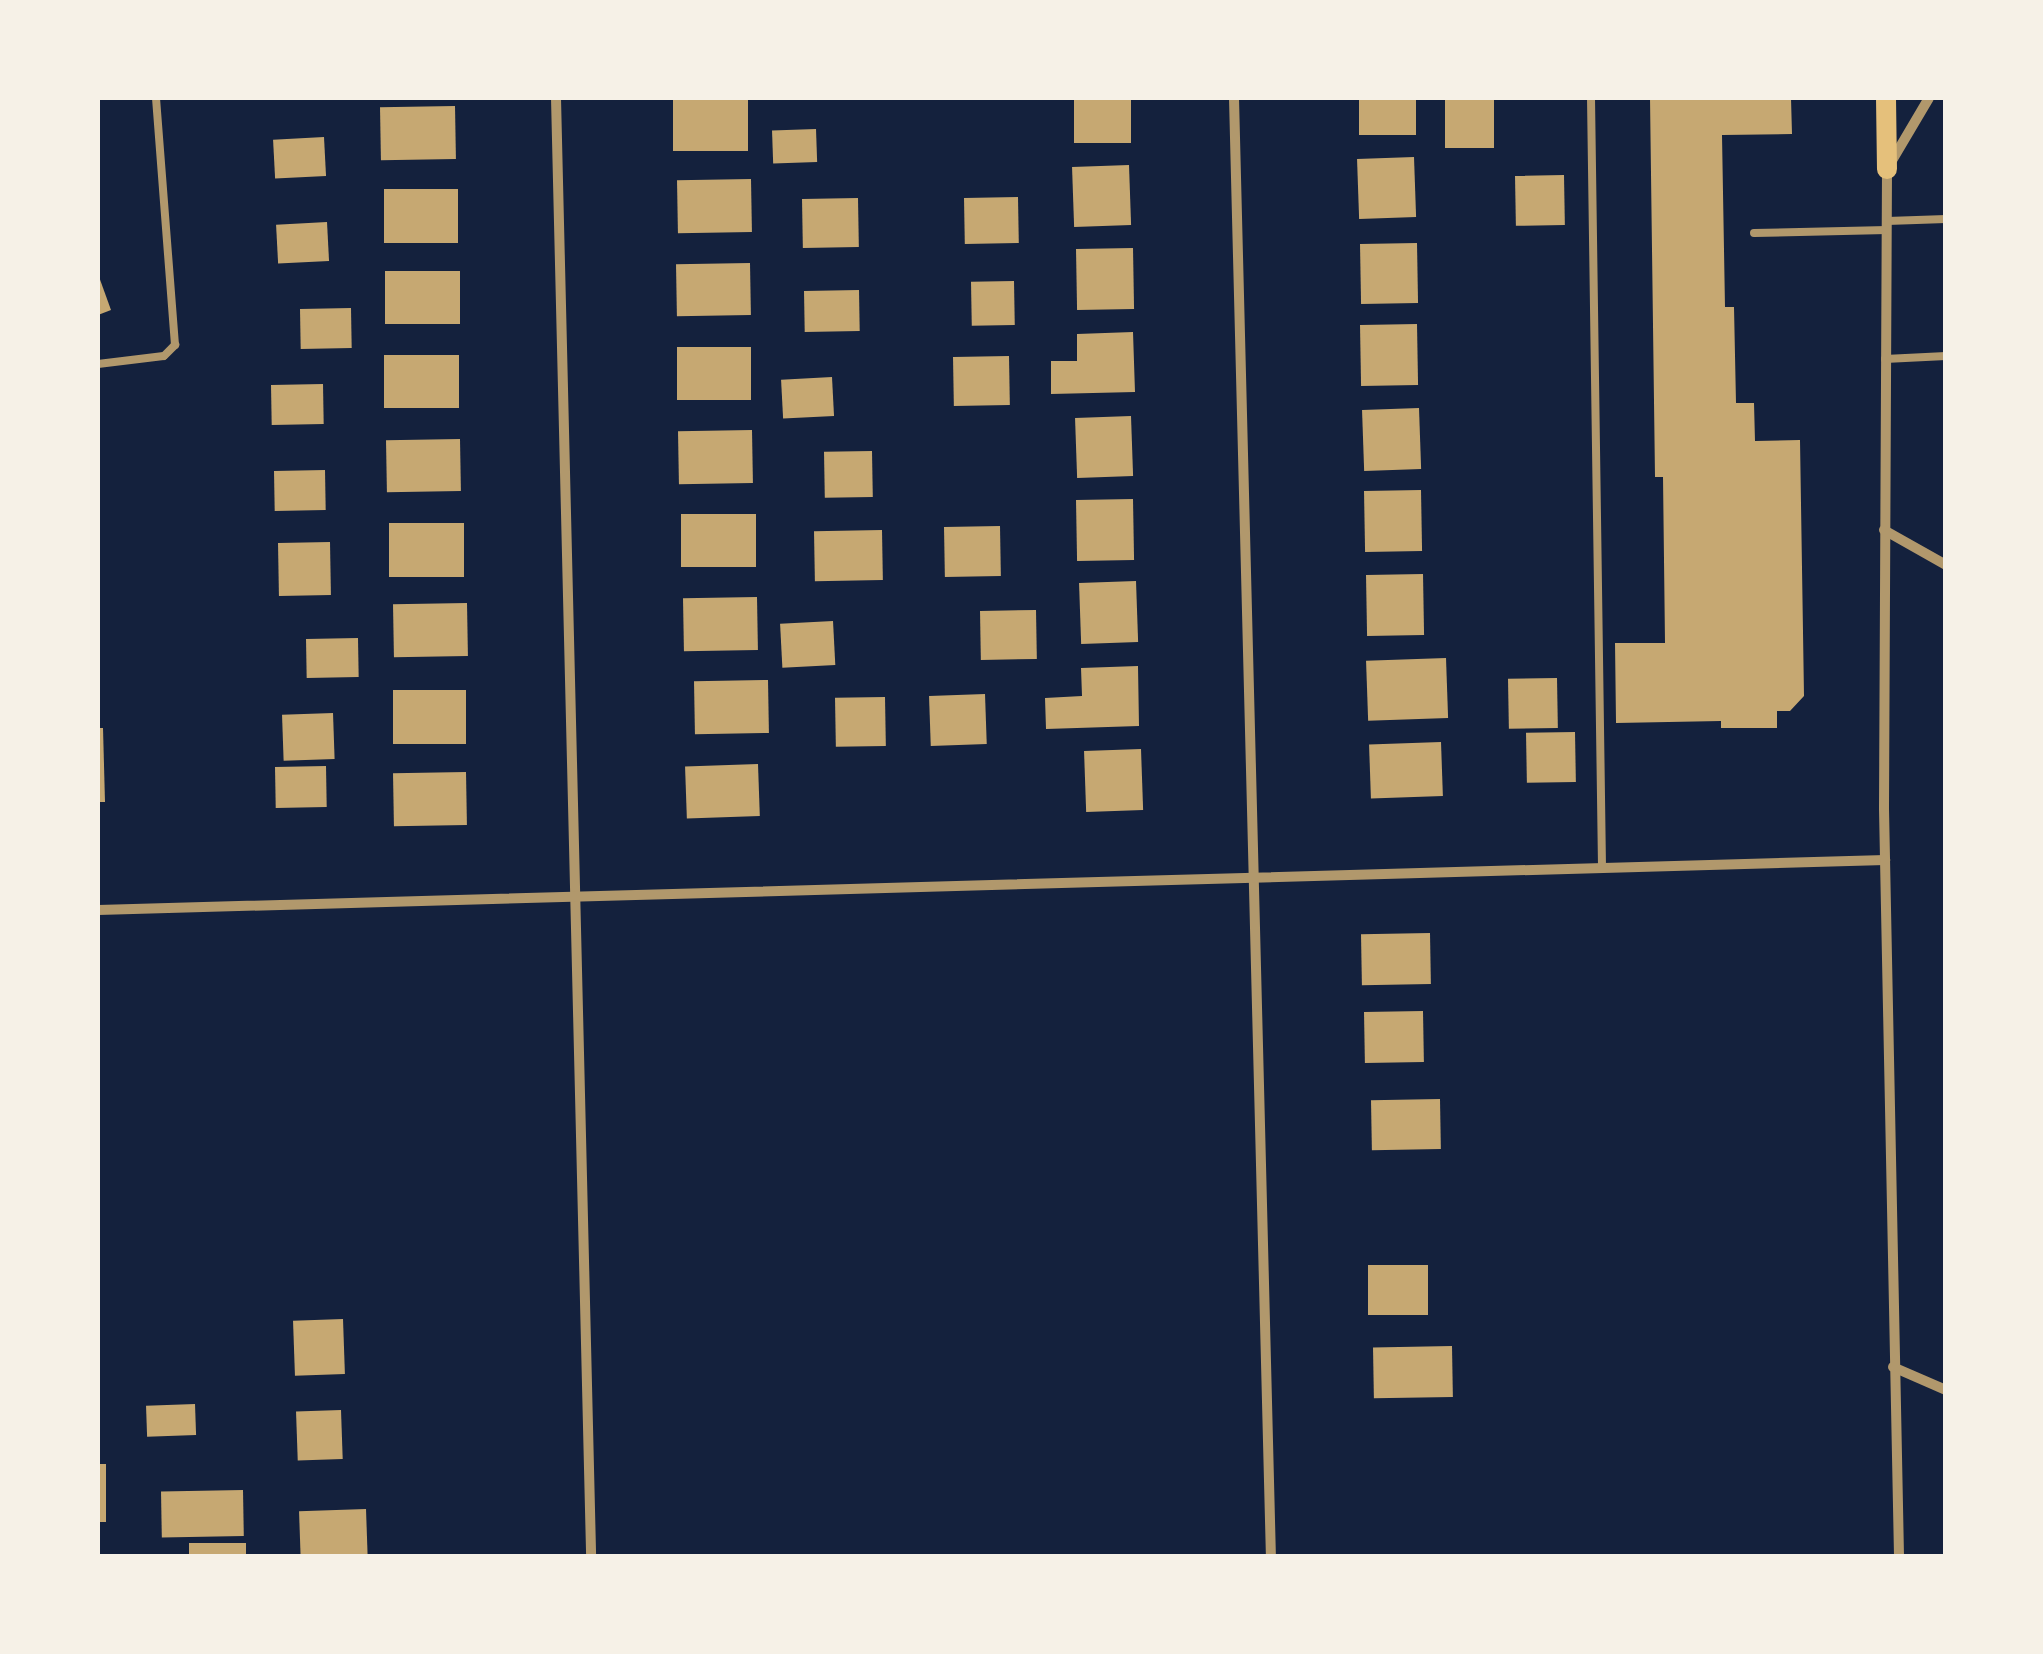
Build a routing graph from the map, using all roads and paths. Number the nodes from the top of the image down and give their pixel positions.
1 (156, 98) edge
2 (556, 98) edge
3 (1234, 98) edge
4 (1590, 98) edge
5 (1886, 98) edge
6 (1928, 98) edge
7 (1887, 169) junction
8 (1946, 219) edge
9 (1886, 225) junction
10 (1754, 233) dead end
11 (1946, 356) edge
12 (1885, 360) junction
13 (98, 364) edge
14 (1884, 530) junction
15 (1946, 565) edge
16 (1885, 860) junction
17 (1602, 868) junction
18 (1252, 878) junction
19 (574, 896) junction
20 (98, 910) edge
21 (1893, 1368) junction
22 (1946, 1390) edge
23 (590, 1556) edge
24 (1271, 1556) edge
25 (1899, 1556) edge

1 - 13 lane
2 - 19 street
3 - 18 street
4 - 17 lane
5 - 7 main road
6 - 7 street
7 - 9 street
8 - 9 lane
9 - 10 lane
9 - 12 street
11 - 12 lane
12 - 14 street
14 - 15 street
14 - 16 street
16 - 17 street
16 - 21 street
17 - 18 street
18 - 19 street
18 - 24 street
19 - 20 street
19 - 23 street
21 - 22 street
21 - 25 street

